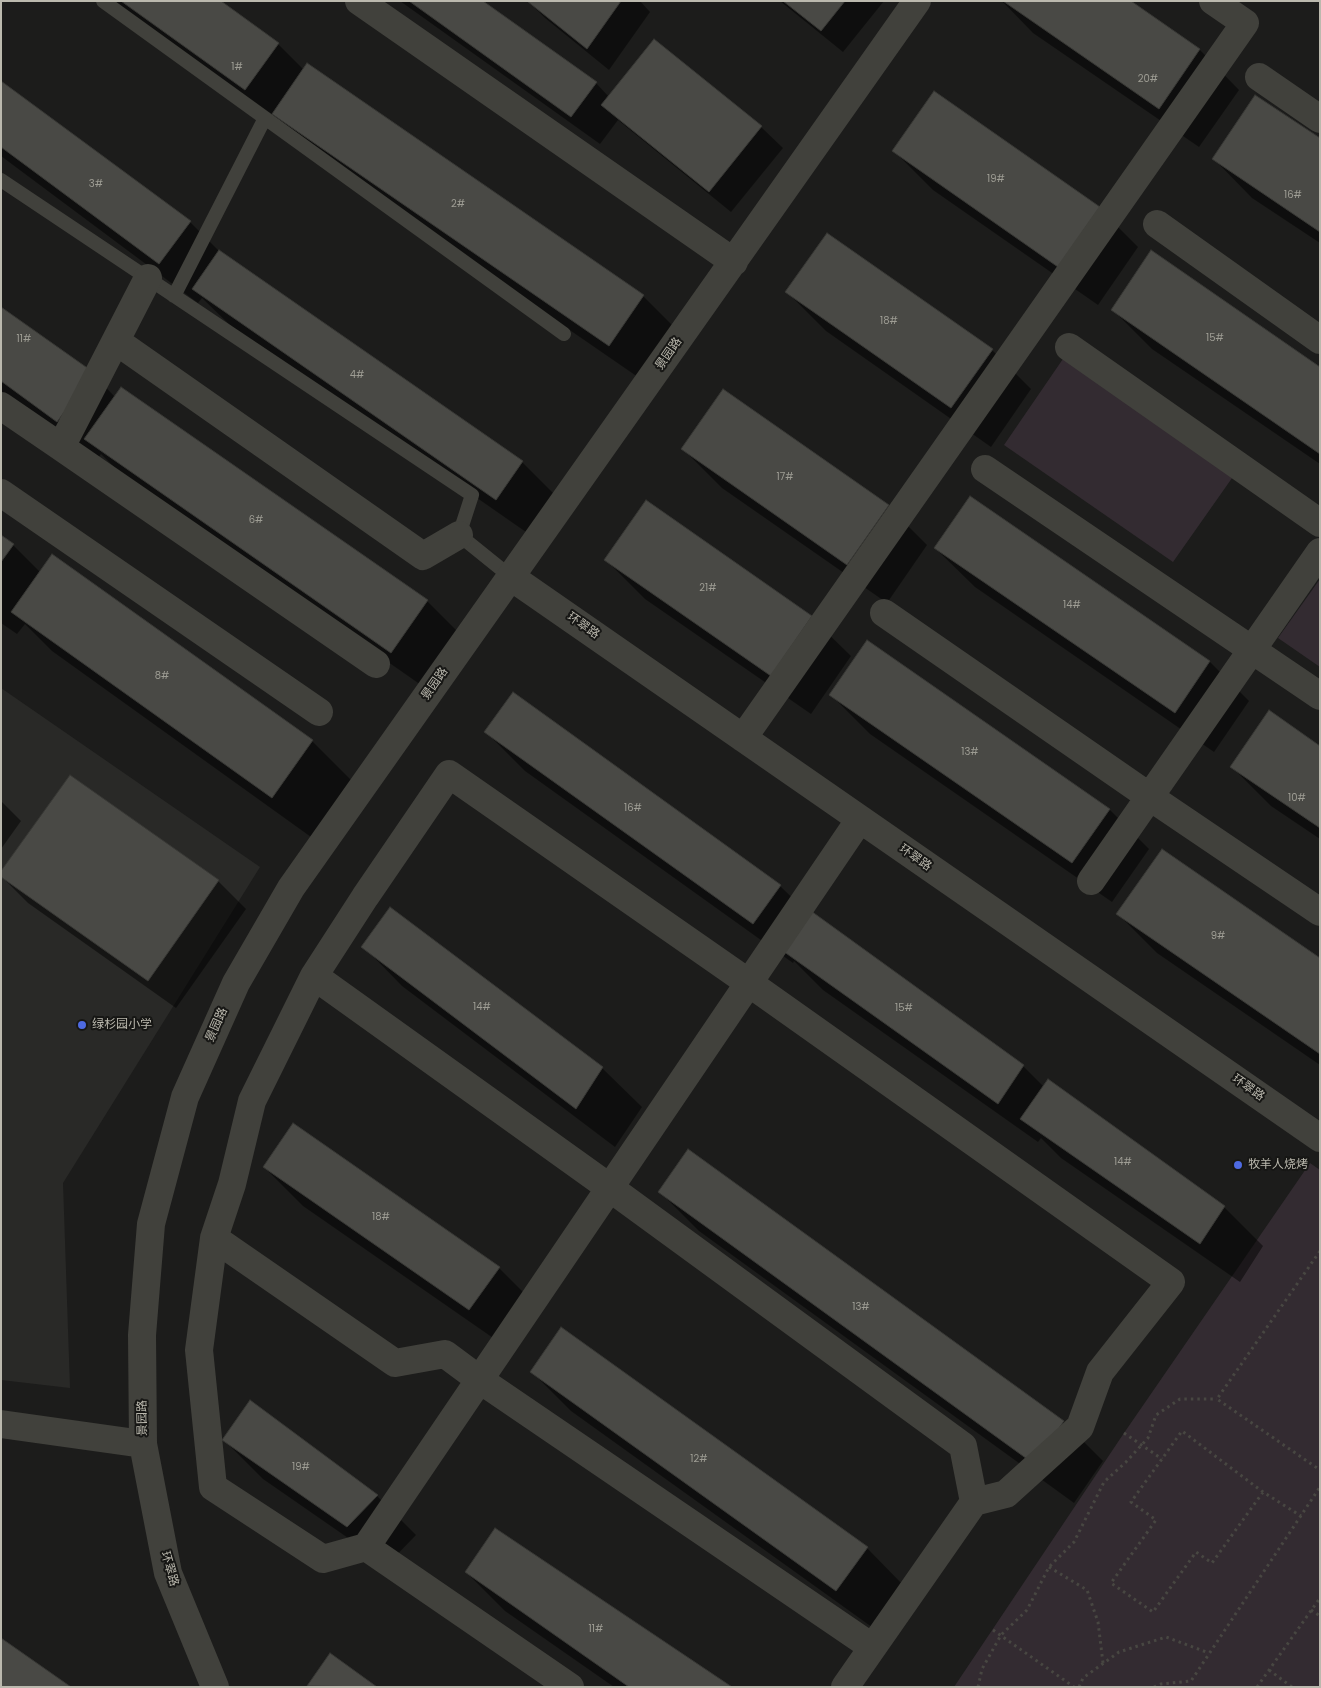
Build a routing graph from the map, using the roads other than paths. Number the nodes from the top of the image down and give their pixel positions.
1 (103, 1) edge
2 (359, 1) edge
3 (917, 1) edge
4 (1214, 1) edge
5 (1260, 77) dead end
6 (265, 118) junction
7 (1320, 119) edge
8 (1, 180) edge
9 (1156, 224) dead end
10 (734, 262) junction
11 (148, 278) junction
12 (174, 296) junction
13 (564, 334) dead end
14 (1320, 340) edge
15 (116, 341) junction
16 (1069, 347) dead end
17 (1, 406) edge
18 (61, 447) junction
19 (985, 469) dead end
20 (1, 493) edge
21 (1320, 523) edge
22 (458, 535) junction
23 (1320, 552) edge
24 (511, 577) junction
25 (884, 613) dead end
26 (1252, 649) junction
27 (376, 664) dead end
28 (1320, 696) edge
29 (319, 712) dead end
30 (743, 738) junction
31 (1150, 797) junction
32 (860, 819) junction
33 (1091, 881) dead end
34 (1320, 912) edge
35 (314, 976) junction
36 (749, 983) junction
37 (1320, 1138) edge
38 (610, 1188) junction
39 (214, 1238) junction
40 (480, 1380) junction
41 (1, 1424) edge
42 (144, 1444) junction
43 (974, 1502) junction
44 (366, 1547) junction
45 (872, 1648) junction
46 (216, 1687) edge
47 (570, 1687) edge
48 (845, 1687) edge

1 - 6 lane
2 - 10 street
3 - 10 street, 景园路
4 - 30 street
5 - 7 street
6 - 12 lane
6 - 13 lane
8 - 11 lane
9 - 14 street
10 - 24 street, 景园路
11 - 12 lane
11 - 15 street
12 - 22 lane
15 - 18 street
15 - 22 street
16 - 21 street
17 - 18 street
18 - 27 street
19 - 26 street
20 - 29 street
22 - 24 lane
23 - 26 street
24 - 30 street, 环翠路
24 - 42 street, 景园路
25 - 31 street
26 - 28 street
26 - 31 street
30 - 32 street, 环翠路
31 - 33 street
31 - 34 street
32 - 36 street
32 - 37 street, 环翠路
35 - 36 street
35 - 38 street
35 - 39 street
36 - 38 street
36 - 43 street
38 - 40 street
38 - 43 street
39 - 40 street
39 - 44 street
40 - 44 street
40 - 45 street
41 - 42 street
42 - 46 street, 环翠路
43 - 45 street
44 - 47 street
45 - 48 street

